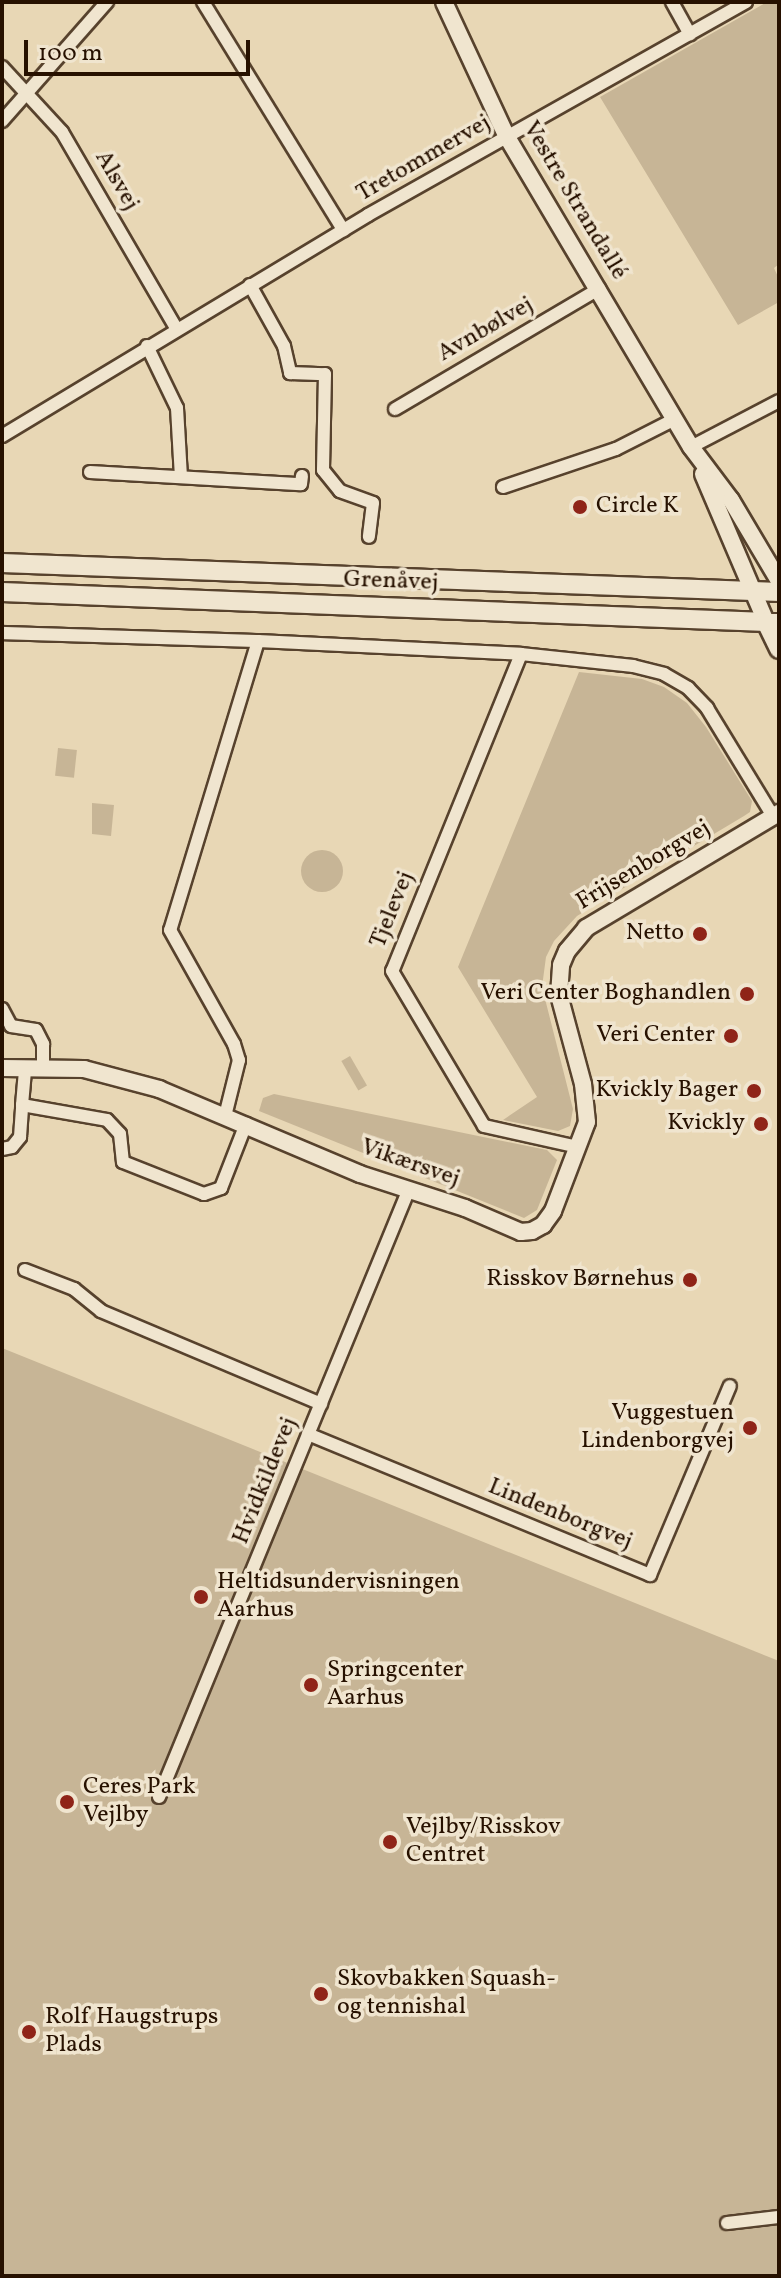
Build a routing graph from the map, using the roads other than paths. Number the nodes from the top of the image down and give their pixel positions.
1 (107, 2) edge
2 (203, 2) edge
3 (444, 2) edge
4 (672, 2) edge
5 (746, 2) edge
6 (690, 34) junction
7 (2, 67) edge
8 (27, 92) junction
9 (2, 121) edge
10 (507, 137) junction
11 (343, 230) junction
12 (250, 285) junction
13 (599, 289) junction
14 (176, 328) junction
15 (147, 346) junction
16 (779, 401) edge
17 (395, 409) dead end
18 (675, 419) junction
19 (2, 436) edge
20 (691, 447) junction
21 (90, 472) dead end
22 (302, 476) dead end
23 (181, 477) junction
24 (503, 487) dead end
25 (369, 537) dead end
26 (2, 563) edge
27 (779, 581) edge
28 (754, 591) junction
29 (2, 592) edge
30 (779, 592) edge
31 (772, 622) edge
32 (2, 633) edge
33 (258, 641) junction
34 (779, 649) edge
35 (521, 654) junction
36 (776, 814) edge
37 (2, 1009) edge
38 (25, 1067) junction
39 (43, 1067) junction
40 (2, 1068) edge
41 (22, 1105) junction
42 (225, 1116) junction
43 (246, 1124) junction
44 (578, 1147) junction
45 (2, 1149) edge
46 (409, 1189) junction
47 (553, 1211) joint
48 (25, 1270) dead end
49 (730, 1386) dead end
50 (321, 1404) junction
51 (308, 1434) junction
52 (159, 1797) dead end
53 (779, 2217) edge
54 (727, 2223) dead end

1 - 8 street
2 - 11 street
3 - 10 street, Vestre Strandallé
4 - 6 street
5 - 6 street, Tretommervej
6 - 10 street, Tretommervej
7 - 8 street, Alsvej
8 - 9 street
8 - 14 street, Alsvej
10 - 11 street, Tretommervej
10 - 13 street, Vestre Strandallé
11 - 12 street, Tretommervej
12 - 14 street, Tretommervej
12 - 25 street
13 - 17 street, Avnbølvej
13 - 18 street, Vestre Strandallé
14 - 15 street, Tretommervej
15 - 19 street, Tretommervej
15 - 23 street
16 - 20 street
18 - 20 street, Vestre Strandallé
18 - 24 street
20 - 27 street, Vestre Strandallé
20 - 28 street, Vestre Strandallé
21 - 23 street
22 - 23 street
26 - 28 main road, Grenåvej
28 - 30 main road, Grenåvej
28 - 31 street, Vestre Strandallé
29 - 31 main road, Grenåvej
31 - 34 main road
32 - 33 street
33 - 35 street
33 - 42 street
35 - 36 street
35 - 44 street, Tjelevej
36 - 44 street, Frijsenborgvej
37 - 39 street
38 - 39 street, Vikærsvej
38 - 40 street, Vikærsvej
38 - 41 street
39 - 42 street, Vikærsvej
41 - 43 street
41 - 45 street
42 - 43 street, Vikærsvej
43 - 46 street, Vikærsvej
44 - 47 street, Frijsenborgvej
46 - 47 street, Vikærsvej
46 - 50 street, Hvidkildevej
48 - 50 street, Hvidkildevej
49 - 51 street, Lindenborgvej
50 - 51 street, Hvidkildevej
51 - 52 street, Hvidkildevej
53 - 54 street

